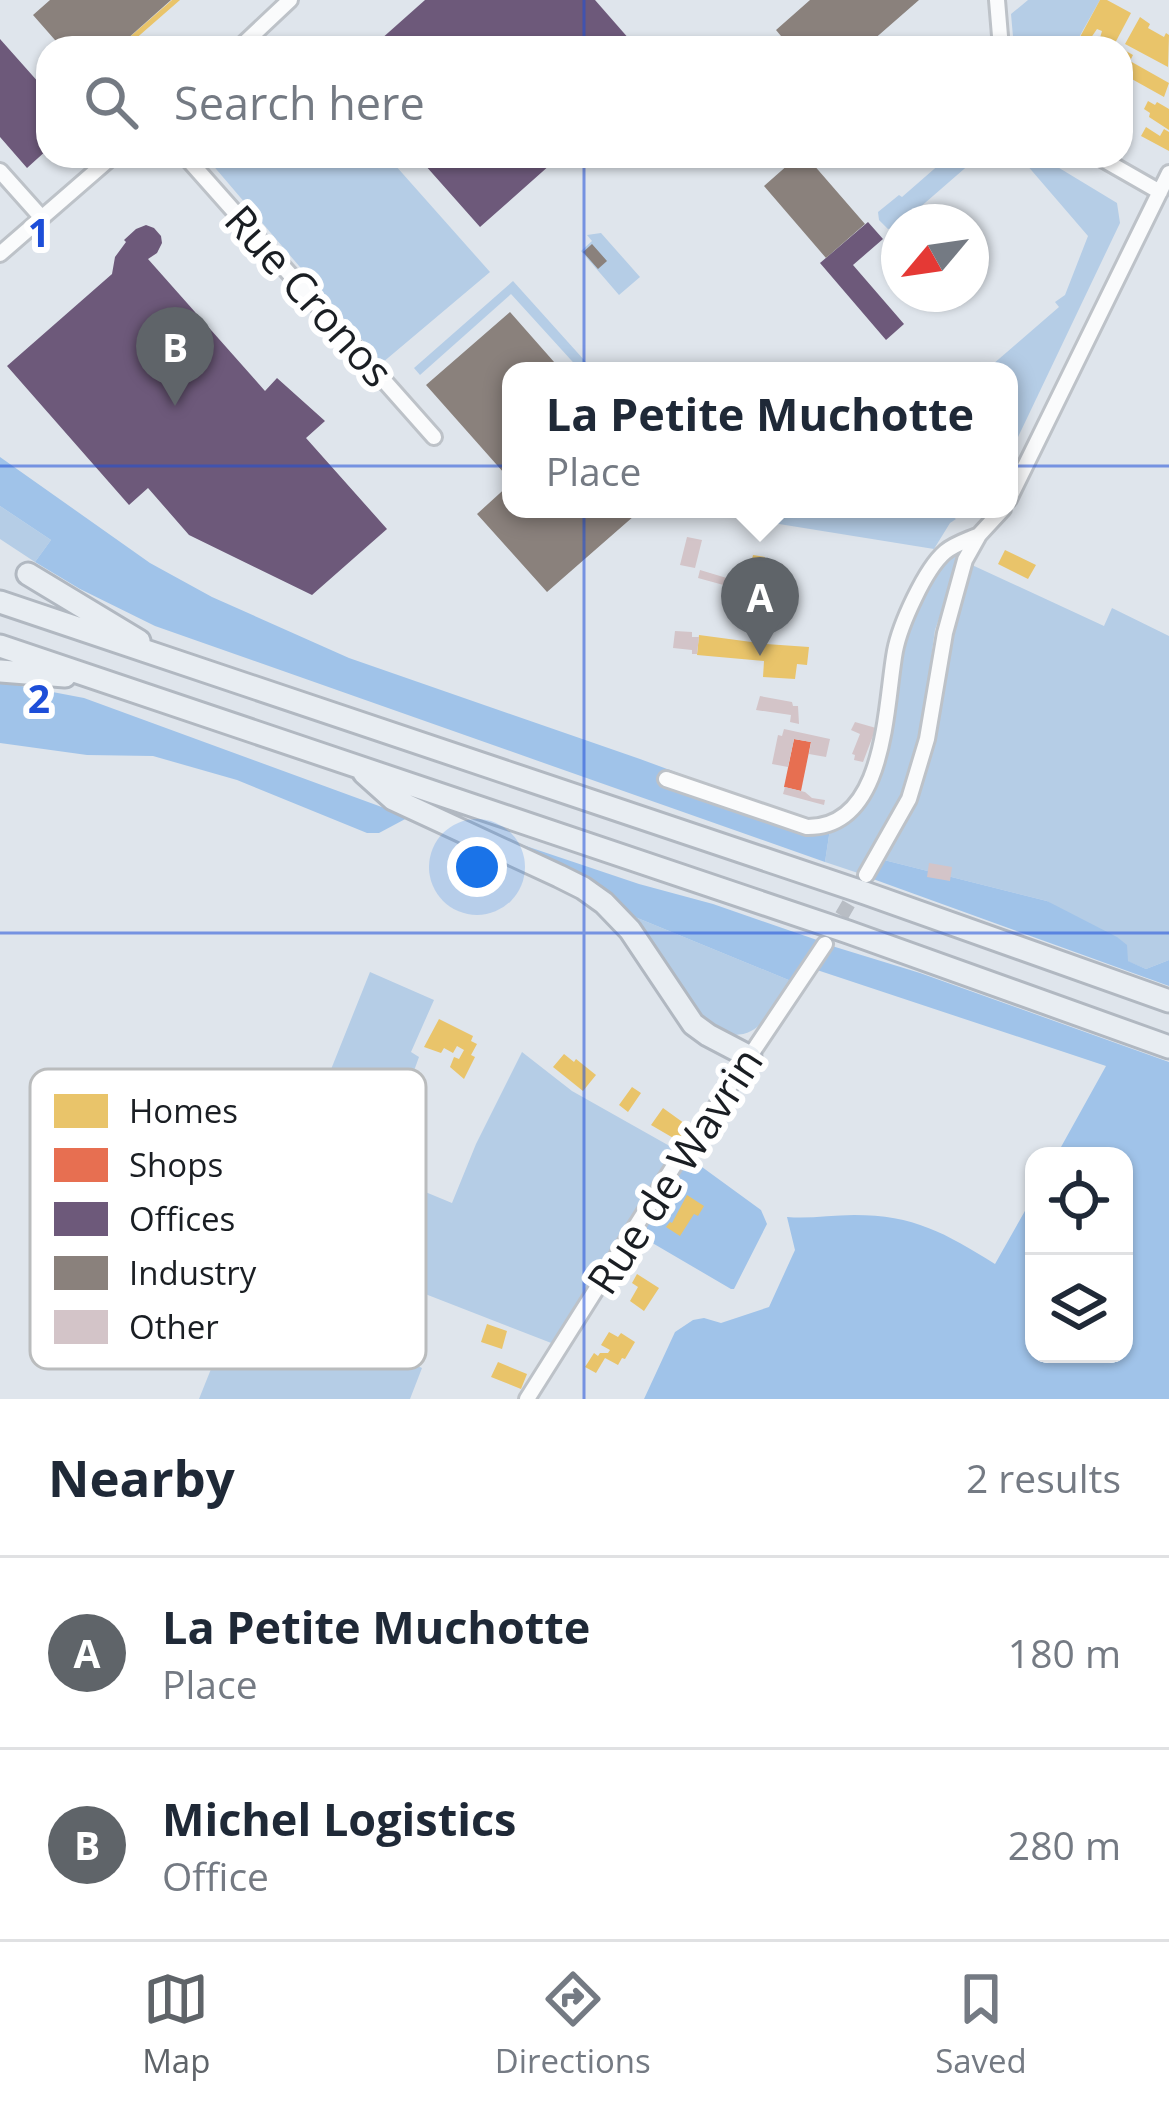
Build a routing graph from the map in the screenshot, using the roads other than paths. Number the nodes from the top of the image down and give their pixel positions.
1 (290, 0) edge
2 (997, 0) edge
3 (251, 36) edge
4 (1000, 36) edge
5 (99, 168) edge
6 (196, 168) edge
7 (1117, 168) edge
8 (0, 171) edge
9 (1169, 173) edge
10 (1160, 192) junction
11 (42, 218) junction
12 (0, 254) edge
13 (434, 437) dead end
14 (1018, 481) edge
15 (995, 518) edge
16 (979, 536) junction
17 (28, 574) dead end
18 (0, 602) edge
19 (0, 646) edge
20 (165, 657) junction
21 (0, 671) edge
22 (95, 678) junction
23 (355, 765) junction
24 (666, 779) dead end
25 (866, 875) tunnel mouth
26 (825, 944) tunnel mouth
27 (1169, 1001) edge
28 (1169, 1047) edge
29 (750, 1057) junction
30 (527, 1399) edge

1 - 3 street
2 - 4 street
5 - 11 street
6 - 13 street, Rue Cronos
7 - 10 street
8 - 11 street
9 - 10 street
10 - 14 street
11 - 12 street
15 - 16 street
16 - 24 street
16 - 25 street
17 - 20 highway
18 - 20 highway
19 - 22 highway
20 - 27 highway
21 - 22 highway
22 - 23 highway
23 - 28 highway
23 - 29 highway
26 - 29 street, Rue de Wavrin
29 - 30 street, Rue de Wavrin

